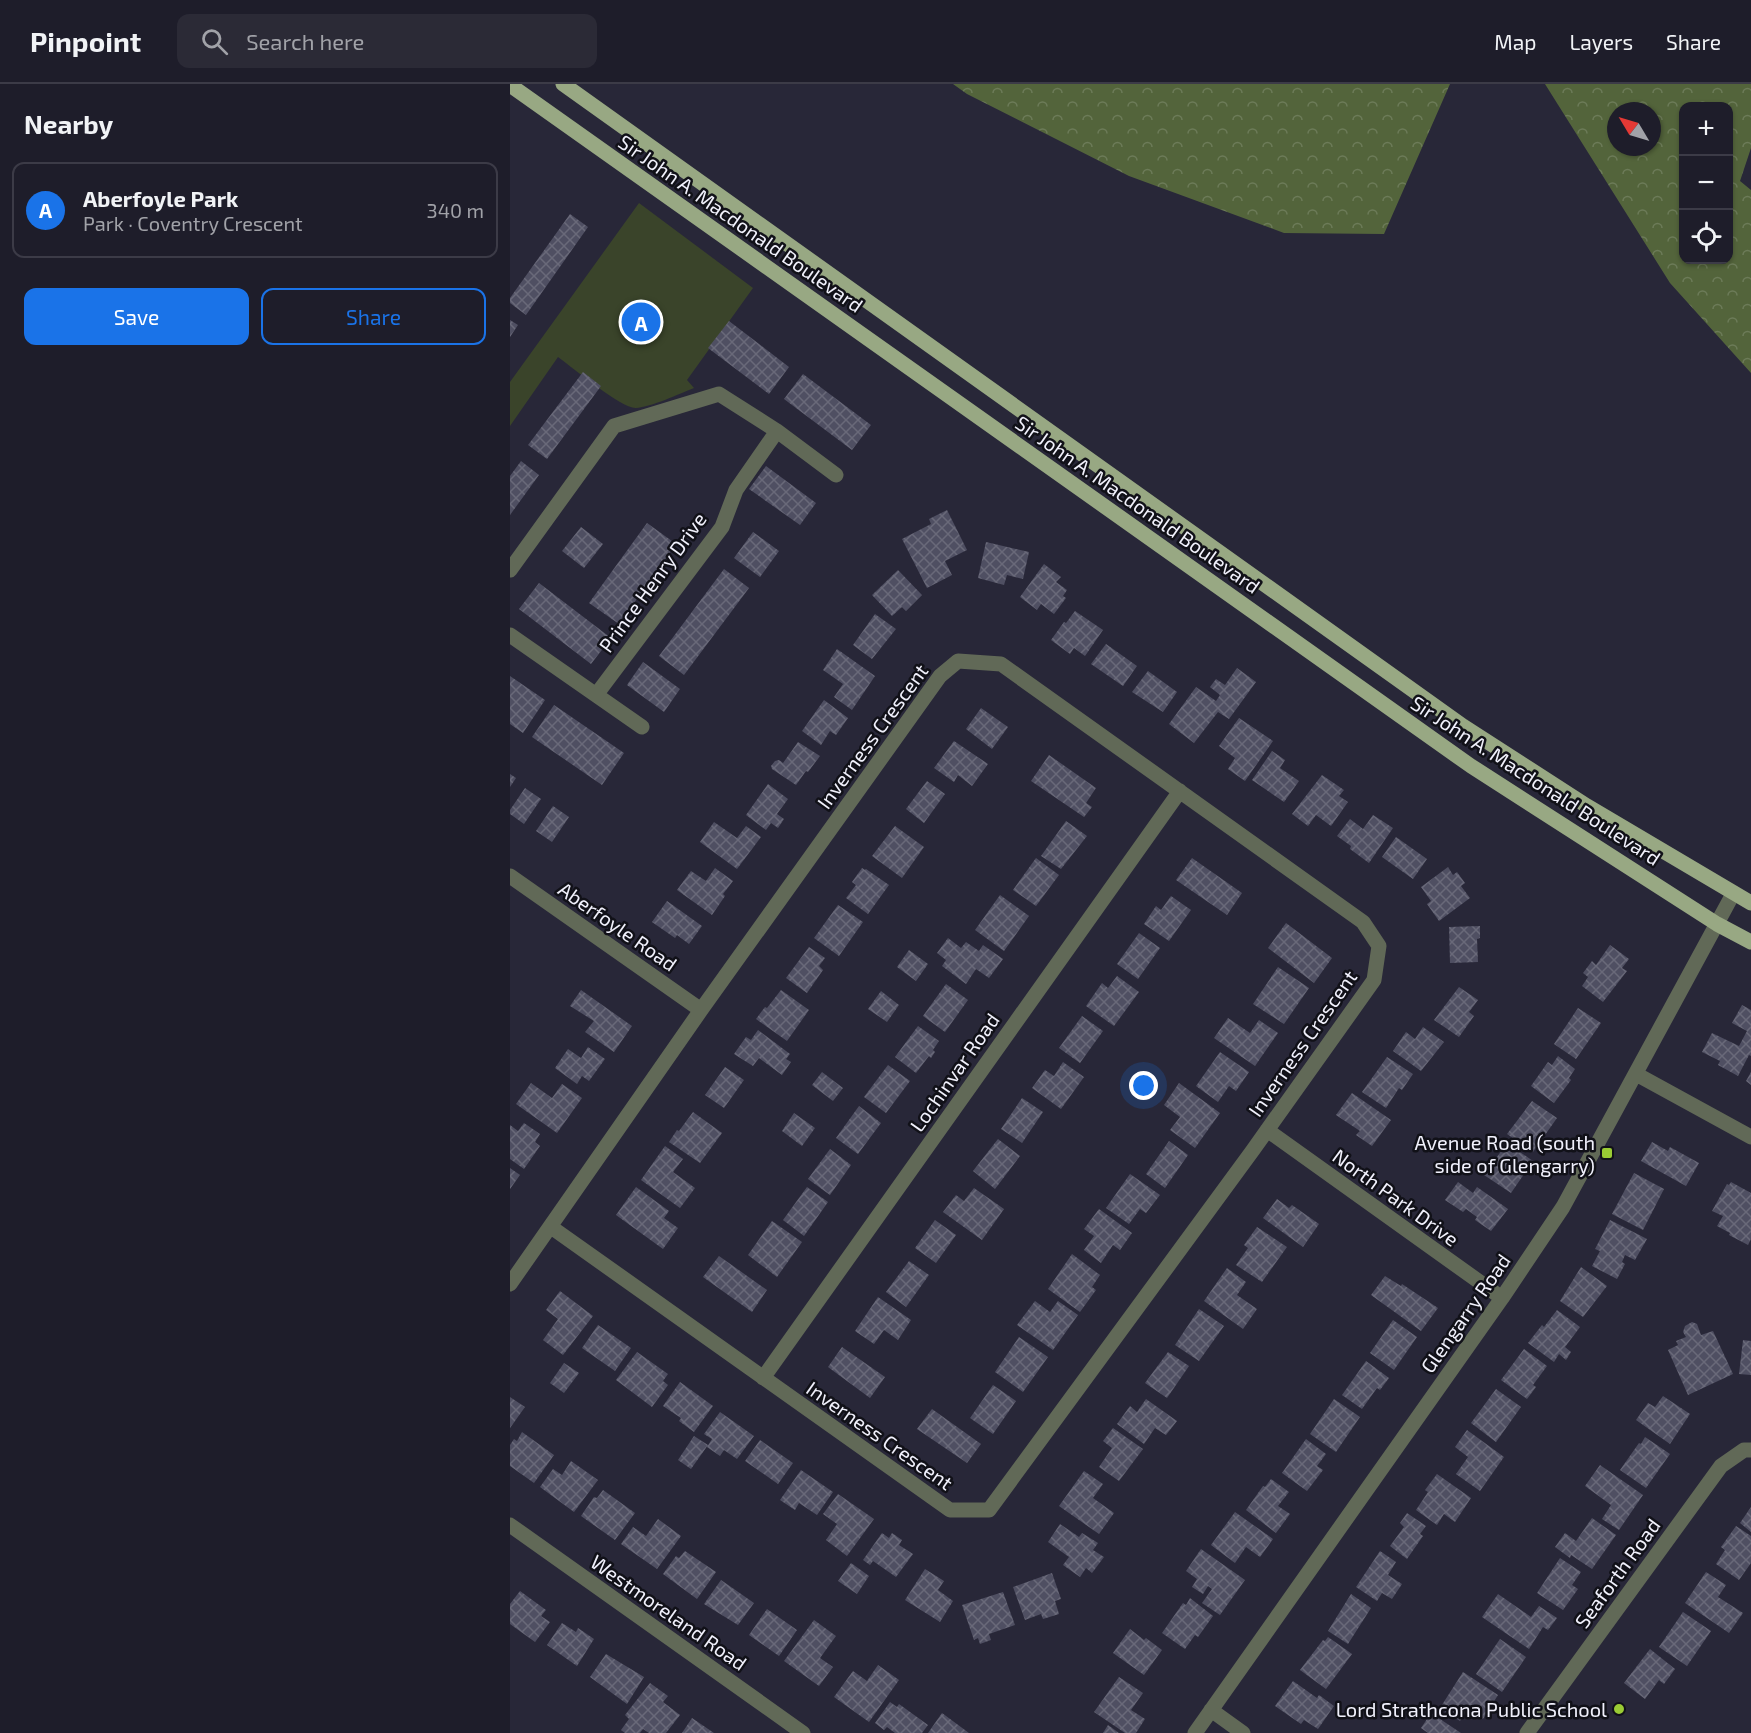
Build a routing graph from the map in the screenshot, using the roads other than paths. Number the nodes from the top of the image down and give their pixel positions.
1 (563, 84) edge
2 (510, 85) edge
3 (777, 431) junction
4 (836, 475) dead end
5 (510, 570) edge
6 (510, 635) edge
7 (596, 695) junction
8 (642, 727) dead end
9 (1180, 791) junction
10 (510, 876) edge
11 (1733, 894) junction
12 (1751, 903) edge
13 (1717, 924) junction
14 (1751, 942) edge
15 (701, 1010) junction
16 (1636, 1074) junction
17 (1267, 1130) junction
18 (1751, 1137) edge
19 (551, 1227) junction
20 (510, 1284) edge
21 (1502, 1298) junction
22 (763, 1378) junction
23 (1751, 1450) edge
24 (510, 1525) edge
25 (1211, 1710) junction
26 (803, 1733) edge
27 (1195, 1733) edge
28 (1243, 1733) edge
29 (1527, 1733) edge

1 - 11 main road, Sir John A. Macdonald Boulevard
2 - 13 main road, Sir John A. Macdonald Boulevard
3 - 4 street
3 - 5 street
3 - 7 street, Prince Henry Drive
6 - 7 street
7 - 8 street
9 - 15 street, Inverness Crescent
9 - 17 street, Inverness Crescent
9 - 22 street, Lochinvar Road
10 - 15 street, Aberfoyle Road
11 - 12 main road, Sir John A. Macdonald Boulevard
11 - 13 street, Glengarry Road
13 - 14 main road, Sir John A. Macdonald Boulevard
13 - 16 street, Glengarry Road
15 - 19 street, Inverness Crescent
16 - 18 street
16 - 21 street, Glengarry Road
17 - 21 street, North Park Drive
17 - 22 street, Inverness Crescent
19 - 20 street, Inverness Crescent
19 - 22 street, Inverness Crescent
21 - 25 street, Glengarry Road
23 - 29 street, Seaforth Road
24 - 26 street, Westmoreland Road
25 - 27 street, Glengarry Road
25 - 28 street

